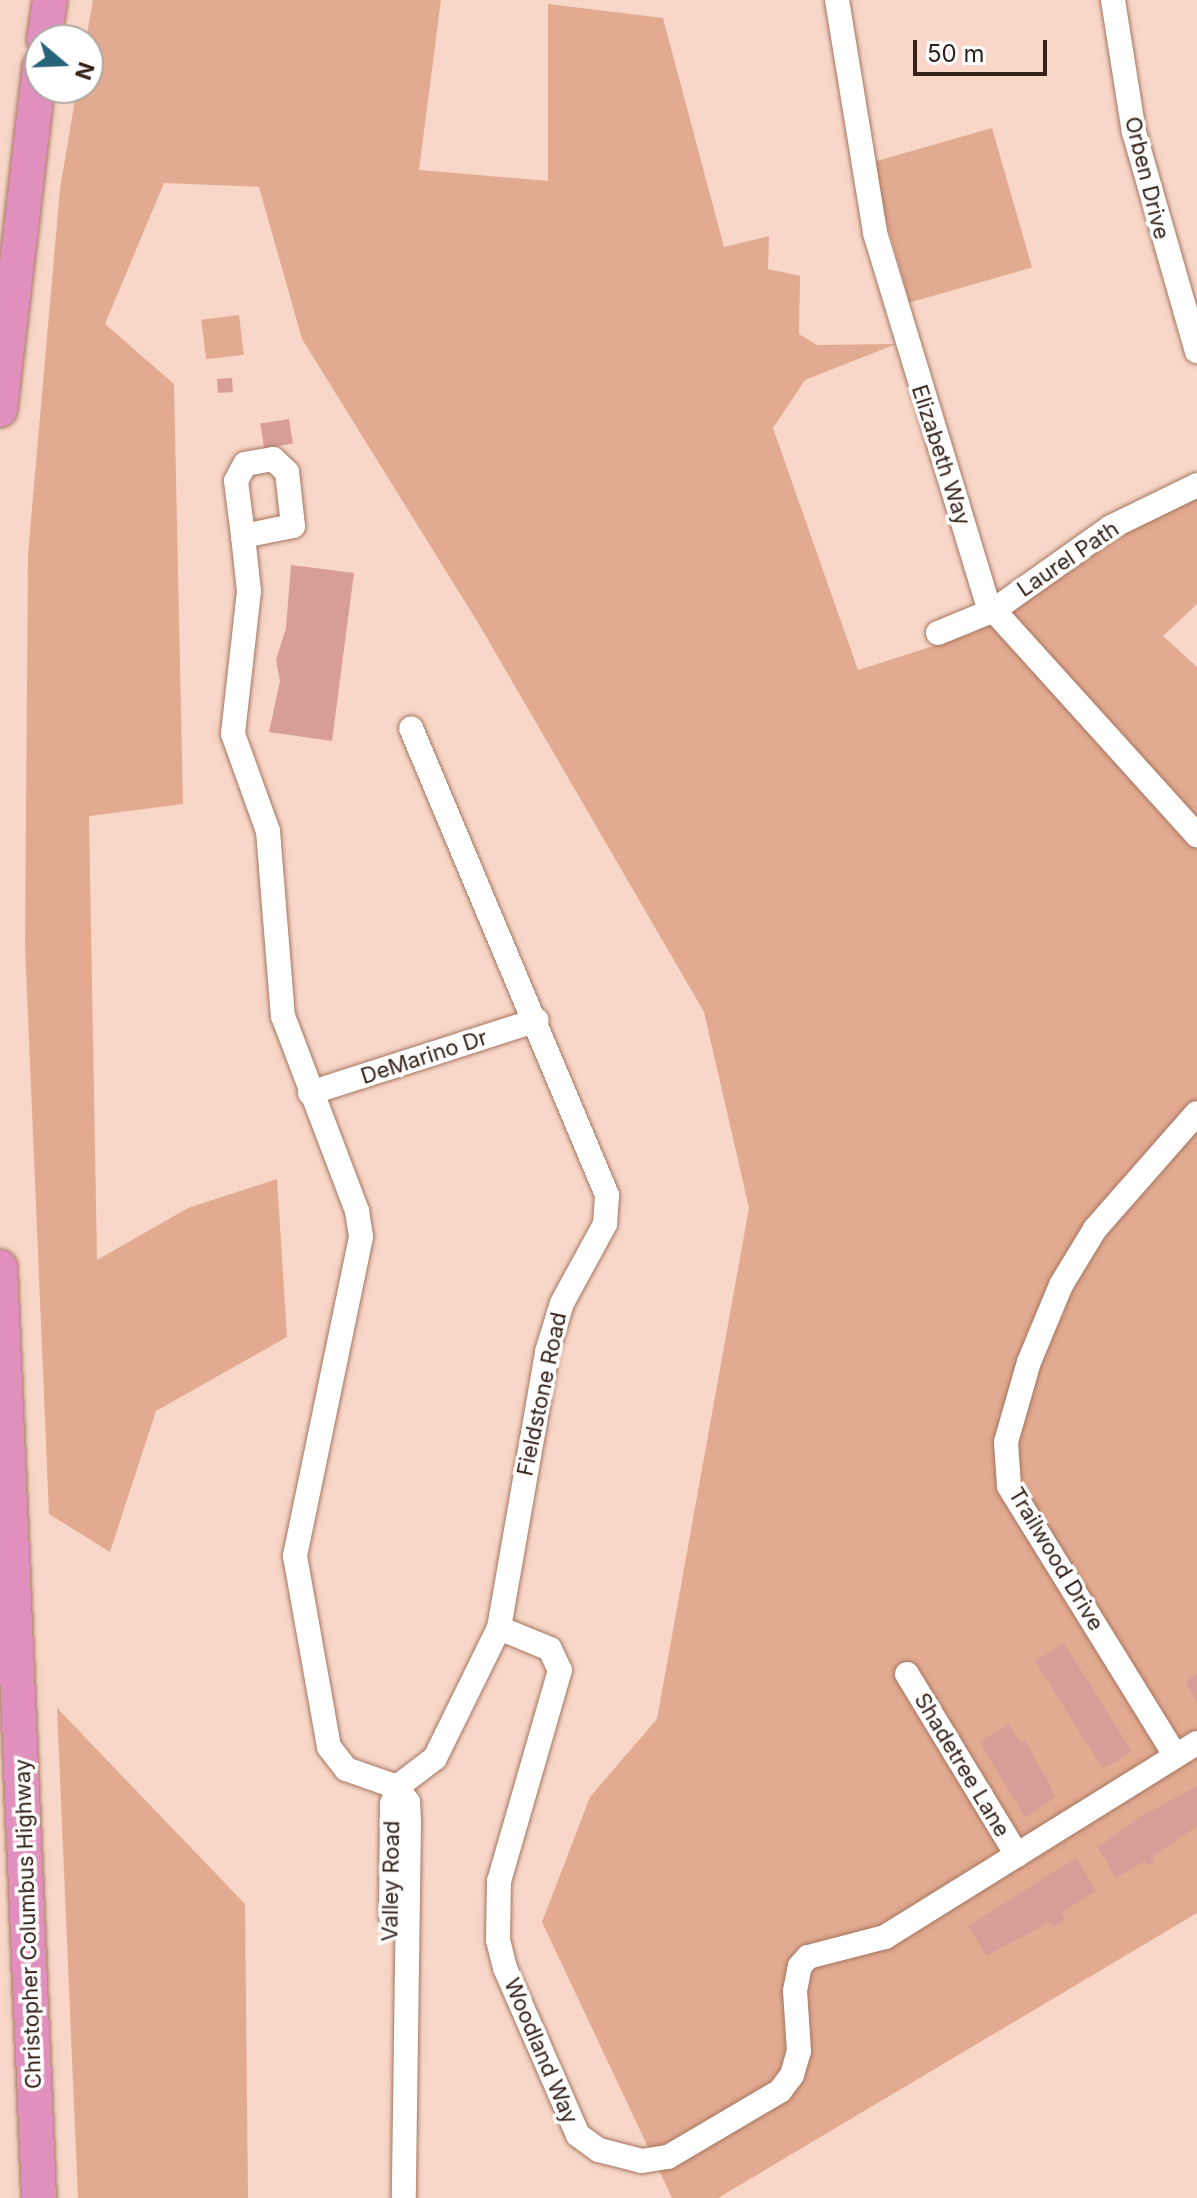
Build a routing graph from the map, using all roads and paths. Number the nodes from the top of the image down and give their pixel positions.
1 (50, 0) edge
2 (837, 0) edge
3 (1113, 0) edge
4 (46, 24) edge
5 (36, 104) edge
6 (1197, 351) edge
7 (0, 410) edge
8 (1197, 485) edge
9 (243, 536) dead end
10 (994, 610) junction
11 (938, 633) dead end
12 (411, 728) dead end
13 (1197, 835) edge
14 (537, 1020) junction
15 (310, 1093) junction
16 (1197, 1113) edge
17 (0, 1267) edge
18 (499, 1628) junction
19 (907, 1674) dead end
20 (1197, 1743) edge
21 (1175, 1755) junction
22 (397, 1787) junction
23 (1017, 1855) junction
24 (39, 2198) edge
25 (389, 2198) edge
26 (404, 2198) edge

1 - 4 highway
2 - 10 street, Elizabeth Way
3 - 6 street, Orben Drive
5 - 7 highway
8 - 10 street, Laurel Path
9 - 15 street
10 - 11 street, Laurel Path
10 - 13 street, Elizabeth Way
12 - 14 street, Fieldstone Road
14 - 15 street, DeMarino Dr
14 - 18 street, Fieldstone Road
15 - 22 street
16 - 21 street, Trailwood Drive
17 - 24 highway, Christopher Columbus Highway
18 - 22 street, Fieldstone Road
18 - 23 street, Woodland Way
19 - 23 street, Shadetree Lane
20 - 21 street, Woodland Way
21 - 23 street, Woodland Way
22 - 25 street, Valley Road
22 - 26 street, Valley Road

